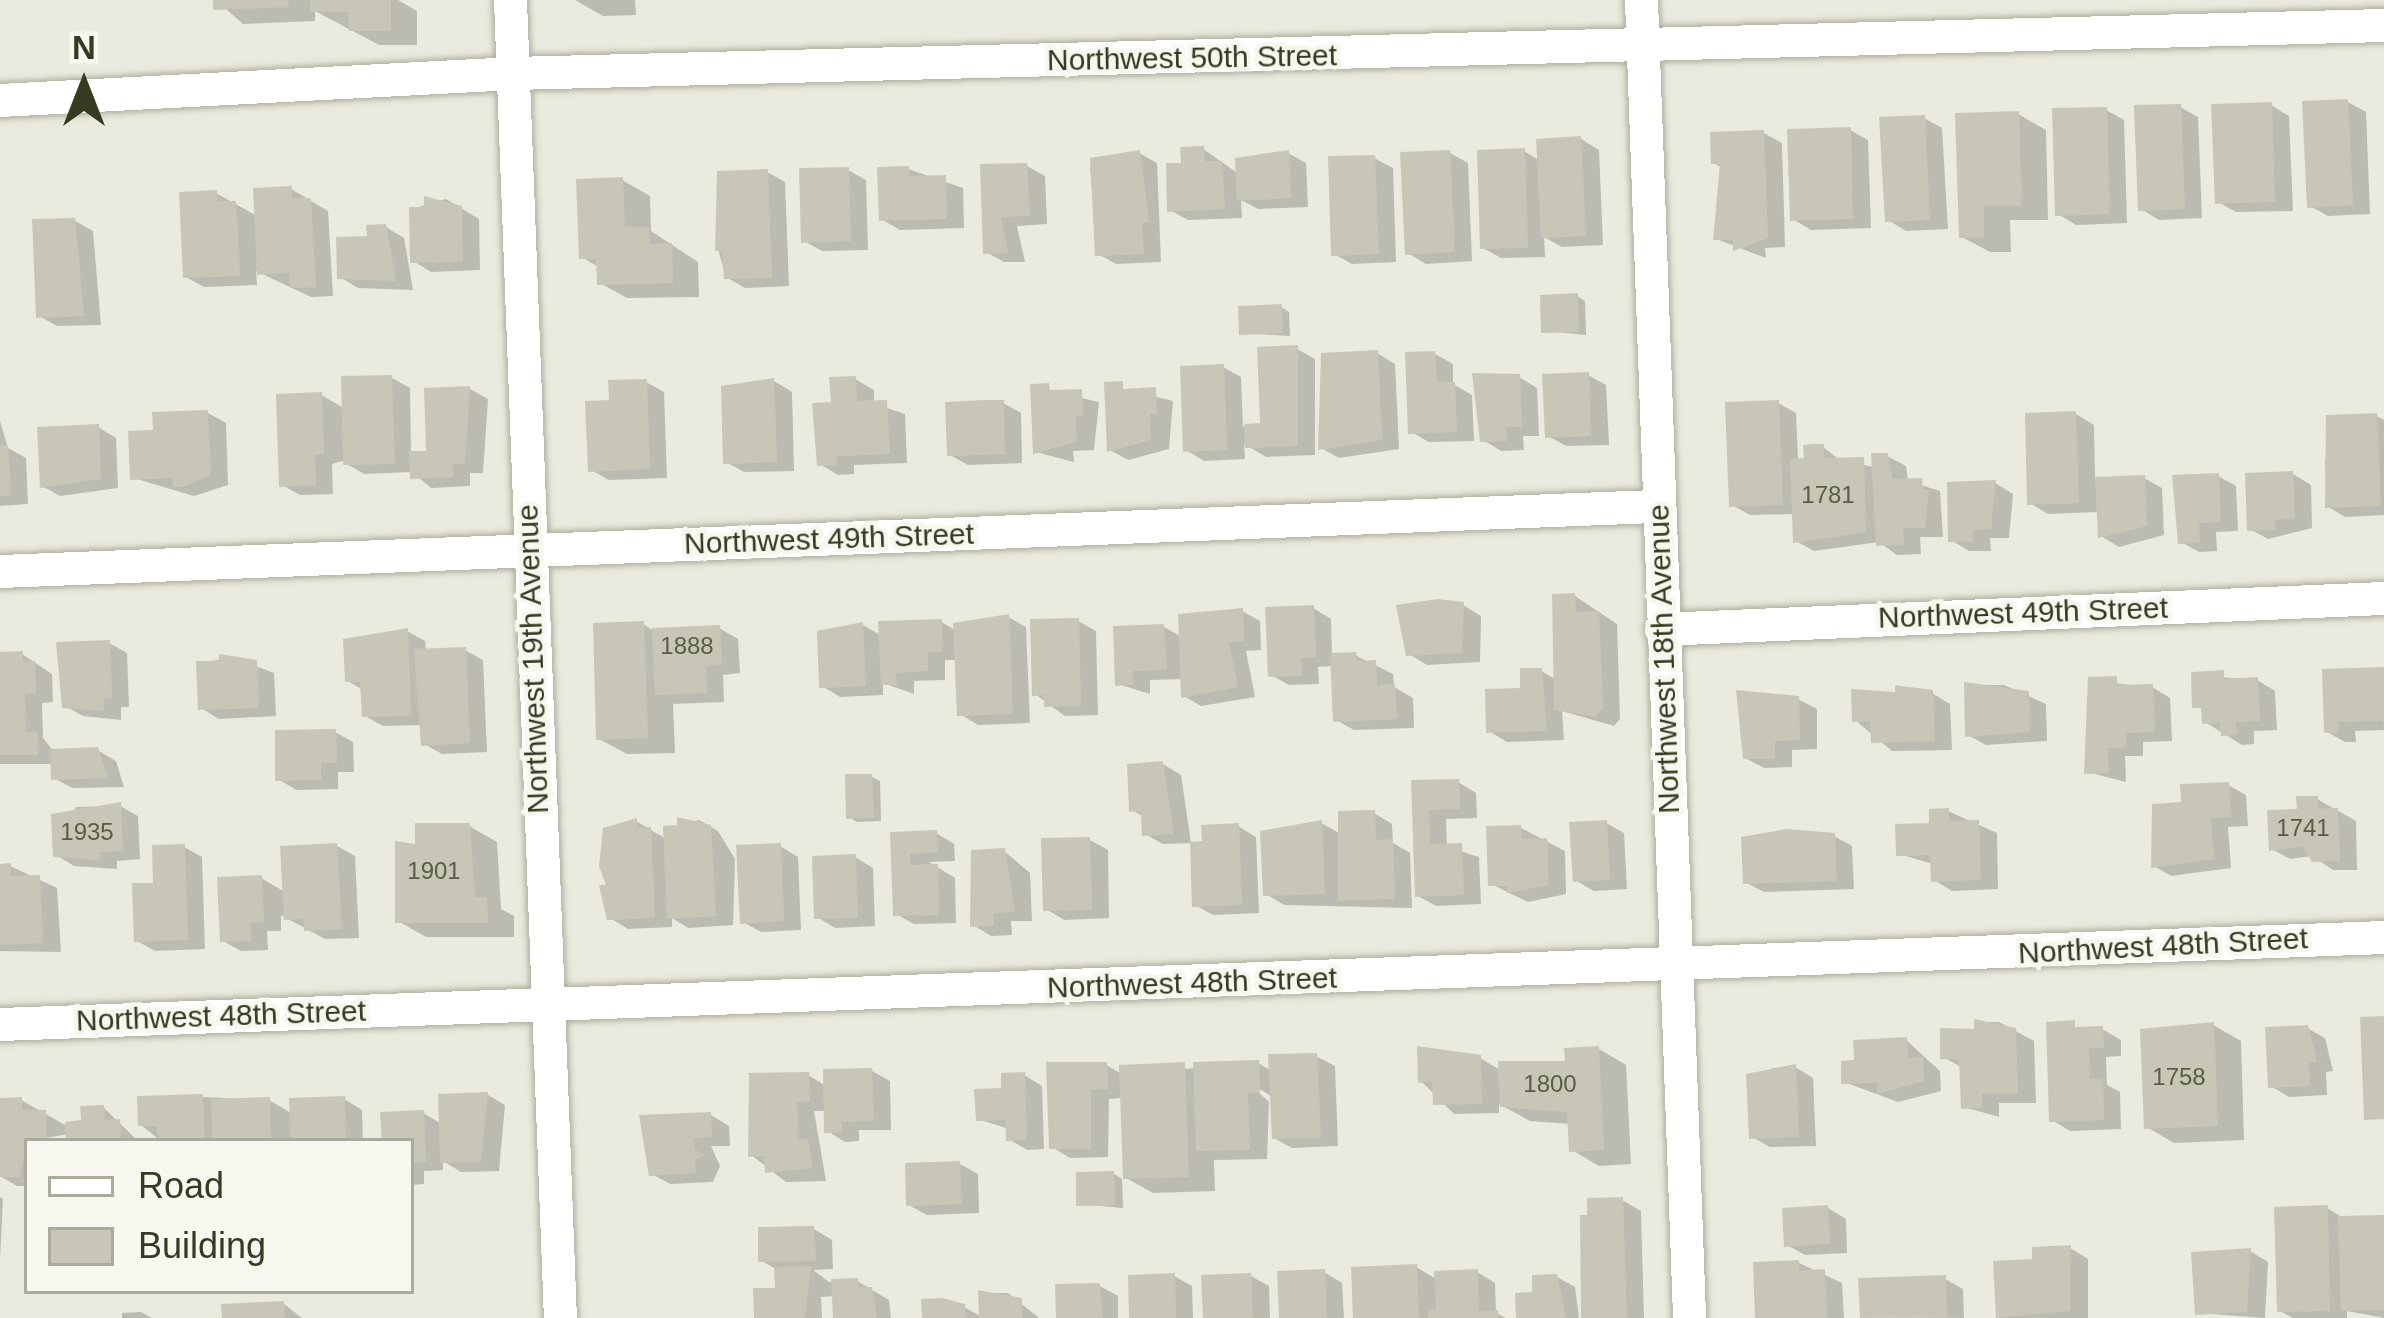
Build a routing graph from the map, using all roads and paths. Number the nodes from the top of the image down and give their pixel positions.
1 (510, 0) edge
2 (1641, 0) edge
3 (2384, 25) edge
4 (1643, 49) junction
5 (513, 73) junction
6 (0, 100) edge
7 (1657, 506) junction
8 (529, 551) junction
9 (0, 571) edge
10 (2384, 598) edge
11 (1661, 629) junction
12 (2384, 937) edge
13 (1678, 968) junction
14 (547, 1003) junction
15 (0, 1024) edge
16 (560, 1318) edge
17 (1689, 1318) edge

1 - 5 street, Northwest 19th Avenue
2 - 4 street, Northwest 18th Avenue
3 - 4 street, Northwest 50th Street
4 - 5 street, Northwest 50th Street
4 - 7 street, Northwest 18th Avenue
5 - 6 street, Northwest 50th Street
5 - 8 street, Northwest 19th Avenue
7 - 8 street, Northwest 49th Street
7 - 11 street, Northwest 18th Avenue
8 - 9 street, Northwest 49th Street
8 - 14 street, Northwest 19th Avenue
10 - 11 street, Northwest 49th Street
11 - 13 street, Northwest 18th Avenue
12 - 13 street, Northwest 48th Street
13 - 14 street, Northwest 48th Street
13 - 17 street, Northwest 18th Avenue
14 - 15 street, Northwest 48th Street
14 - 16 street, Northwest 19th Avenue

